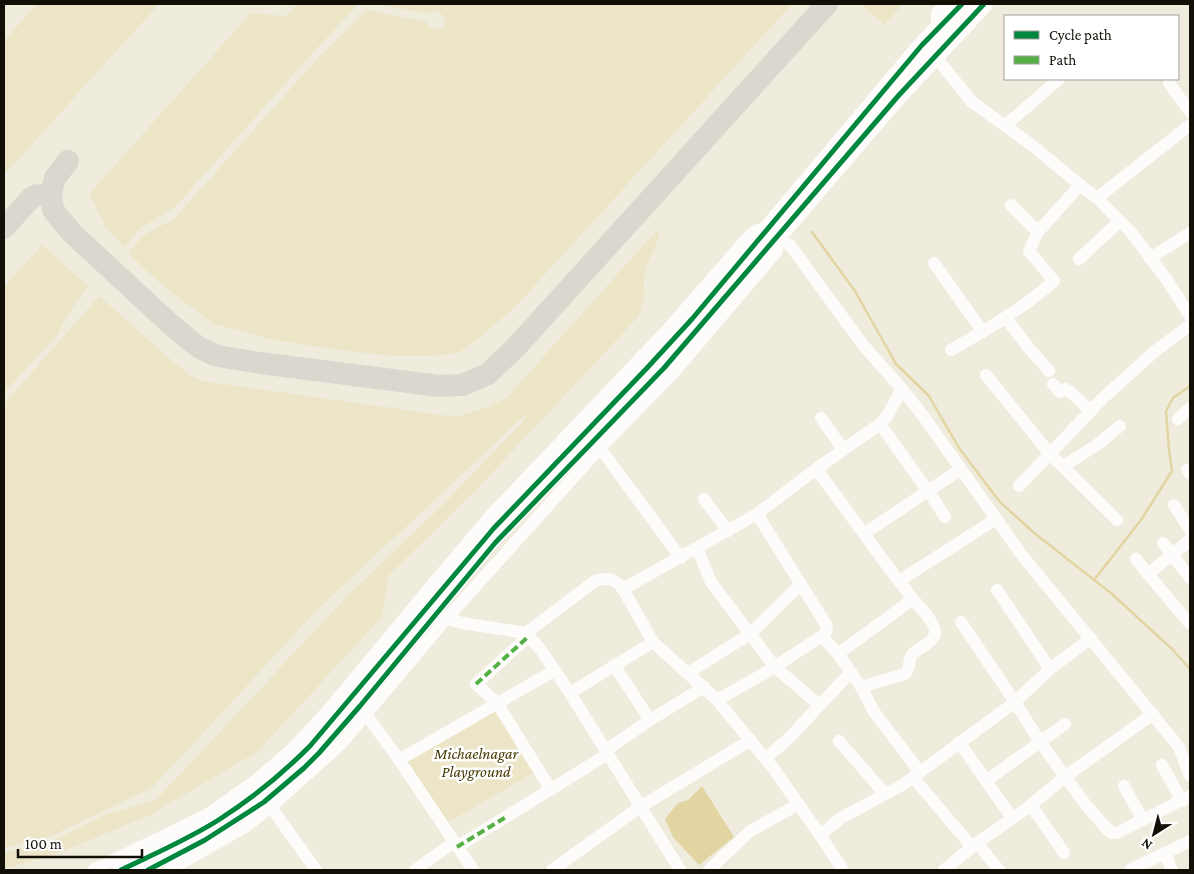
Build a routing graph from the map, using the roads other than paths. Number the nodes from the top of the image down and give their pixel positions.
1 (947, 4) edge
2 (962, 4) edge
3 (984, 4) edge
4 (937, 29) junction
5 (933, 53) junction
6 (1058, 80) edge
7 (1168, 83) dead end
8 (1190, 112) edge
9 (1006, 125) junction
10 (1190, 125) edge
11 (1080, 185) junction
12 (1097, 198) junction
13 (1011, 205) dead end
14 (1120, 222) junction
15 (1038, 232) junction
16 (1190, 233) edge
17 (775, 237) junction
18 (1150, 258) junction
19 (1079, 259) dead end
20 (934, 263) dead end
21 (1189, 311) edge
22 (1006, 318) junction
23 (1190, 325) edge
24 (983, 332) junction
25 (951, 350) dead end
26 (1049, 371) dead end
27 (986, 375) dead end
28 (1053, 384) dead end
29 (902, 389) junction
30 (1190, 408) edge
31 (1090, 410) junction
32 (821, 418) dead end
33 (1178, 419) dead end
34 (880, 424) junction
35 (1120, 426) dead end
36 (600, 448) junction
37 (844, 449) junction
38 (1050, 454) junction
39 (1064, 466) junction
40 (816, 468) junction
41 (961, 469) junction
42 (1019, 486) dead end
43 (926, 488) junction
44 (704, 498) dead end
45 (1174, 505) dead end
46 (757, 514) junction
47 (945, 517) dead end
48 (996, 519) junction
49 (1117, 520) dead end
50 (1190, 530) edge
51 (728, 531) junction
52 (864, 533) junction
53 (1190, 540) edge
54 (1163, 543) dead end
55 (697, 548) junction
56 (1173, 555) junction
57 (681, 558) junction
58 (1136, 559) dead end
59 (1148, 574) junction
60 (1190, 578) edge
61 (899, 581) junction
62 (801, 584) junction
63 (623, 589) junction
64 (997, 590) dead end
65 (913, 599) junction
66 (436, 614) junction
67 (961, 622) dead end
68 (1190, 624) edge
69 (528, 634) junction
70 (750, 634) junction
71 (822, 636) junction
72 (1091, 638) junction
73 (653, 642) junction
74 (838, 654) junction
75 (614, 665) junction
76 (775, 667) junction
77 (1050, 669) junction
78 (555, 670) junction
79 (851, 672) junction
80 (688, 673) junction
81 (704, 687) junction
82 (861, 687) junction
83 (570, 693) junction
84 (717, 700) junction
85 (1015, 702) junction
86 (497, 703) junction
87 (819, 705) junction
88 (363, 710) junction
89 (1154, 714) junction
90 (650, 720) junction
91 (1065, 724) dead end
92 (750, 740) junction
93 (840, 740) dead end
94 (959, 742) junction
95 (1040, 742) junction
96 (607, 752) junction
97 (765, 759) junction
98 (399, 760) junction
99 (1162, 765) dead end
100 (917, 775) junction
101 (1066, 776) junction
102 (1190, 776) edge
103 (986, 781) junction
104 (1124, 786) dead end
105 (551, 790) junction
106 (885, 794) junction
107 (1186, 798) edge
108 (798, 804) junction
109 (1031, 805) junction
110 (271, 807) junction
111 (640, 807) junction
112 (1012, 818) junction
113 (1144, 820) junction
114 (820, 835) junction
115 (1190, 841) edge
116 (455, 845) junction
117 (975, 845) junction
118 (1064, 853) dead end
119 (1165, 853) junction
120 (93, 870) edge
121 (120, 870) edge
122 (157, 870) edge
123 (316, 870) edge
124 (415, 870) edge
125 (473, 870) edge
126 (552, 870) edge
127 (680, 870) edge
128 (709, 870) edge
129 (841, 870) edge
130 (944, 870) edge
131 (999, 870) edge
132 (1130, 870) edge
133 (1172, 870) edge

1 - 4 street
2 - 4 highway
3 - 5 highway
4 - 5 highway
5 - 9 street
5 - 17 highway
6 - 9 street
7 - 8 street
9 - 11 street
10 - 12 street
11 - 12 street
11 - 15 street
12 - 14 street
13 - 15 street
14 - 18 street
14 - 19 street
15 - 22 street
16 - 18 street
17 - 29 street
17 - 36 street
17 - 66 highway
17 - 120 street
18 - 21 street
20 - 24 street
22 - 24 street
22 - 26 street
23 - 31 street
24 - 25 street
27 - 38 street
28 - 31 street
29 - 34 street
29 - 41 street
30 - 33 street
31 - 38 street
32 - 37 street
34 - 37 street
34 - 43 street
35 - 39 street
36 - 57 street
36 - 66 street
37 - 40 street
38 - 39 street
38 - 42 street
39 - 49 street
40 - 46 street
40 - 52 street
41 - 43 street
41 - 48 street
43 - 47 street
43 - 52 street
44 - 51 street
45 - 50 street
46 - 51 street
46 - 62 street
48 - 61 street
48 - 72 street
51 - 55 street
52 - 61 street
53 - 56 street
54 - 56 street
55 - 57 street
55 - 70 street
56 - 59 street
56 - 60 street
57 - 63 street
58 - 59 street
59 - 68 street
61 - 65 street
62 - 70 street
62 - 71 street
63 - 69 street
63 - 73 street
64 - 77 street
65 - 74 street
65 - 82 street
66 - 69 street
66 - 88 highway
66 - 121 highway
67 - 85 street
69 - 78 street
69 - 86 street
70 - 76 street
70 - 80 street
71 - 74 street
71 - 76 street
72 - 77 street
72 - 89 street
73 - 75 street
73 - 80 street
74 - 79 street
75 - 83 street
75 - 90 street
76 - 84 street
76 - 87 street
77 - 85 street
78 - 83 street
78 - 86 street
79 - 82 street
79 - 87 street
80 - 81 street
81 - 84 street
81 - 90 street
82 - 100 street
83 - 96 street
84 - 92 street
85 - 94 street
85 - 95 street
86 - 98 street
86 - 105 street
87 - 97 street
88 - 98 street
88 - 110 street
88 - 122 highway
89 - 101 street
89 - 102 street
90 - 96 street
91 - 95 street
92 - 97 street
92 - 111 street
93 - 106 street
94 - 100 street
94 - 103 street
95 - 101 street
95 - 103 street
96 - 105 street
96 - 111 street
97 - 108 street
98 - 116 street
99 - 107 street
100 - 106 street
100 - 117 street
101 - 109 street
101 - 113 street
103 - 112 street
104 - 113 street
105 - 116 street
106 - 114 street
107 - 113 street
108 - 114 street
108 - 128 street
109 - 112 street
109 - 118 street
110 - 122 street
110 - 123 street
111 - 126 street
111 - 127 street
112 - 117 street
114 - 129 street
115 - 119 street
116 - 124 street
116 - 125 street
117 - 130 street
117 - 131 street
119 - 132 street
119 - 133 street

